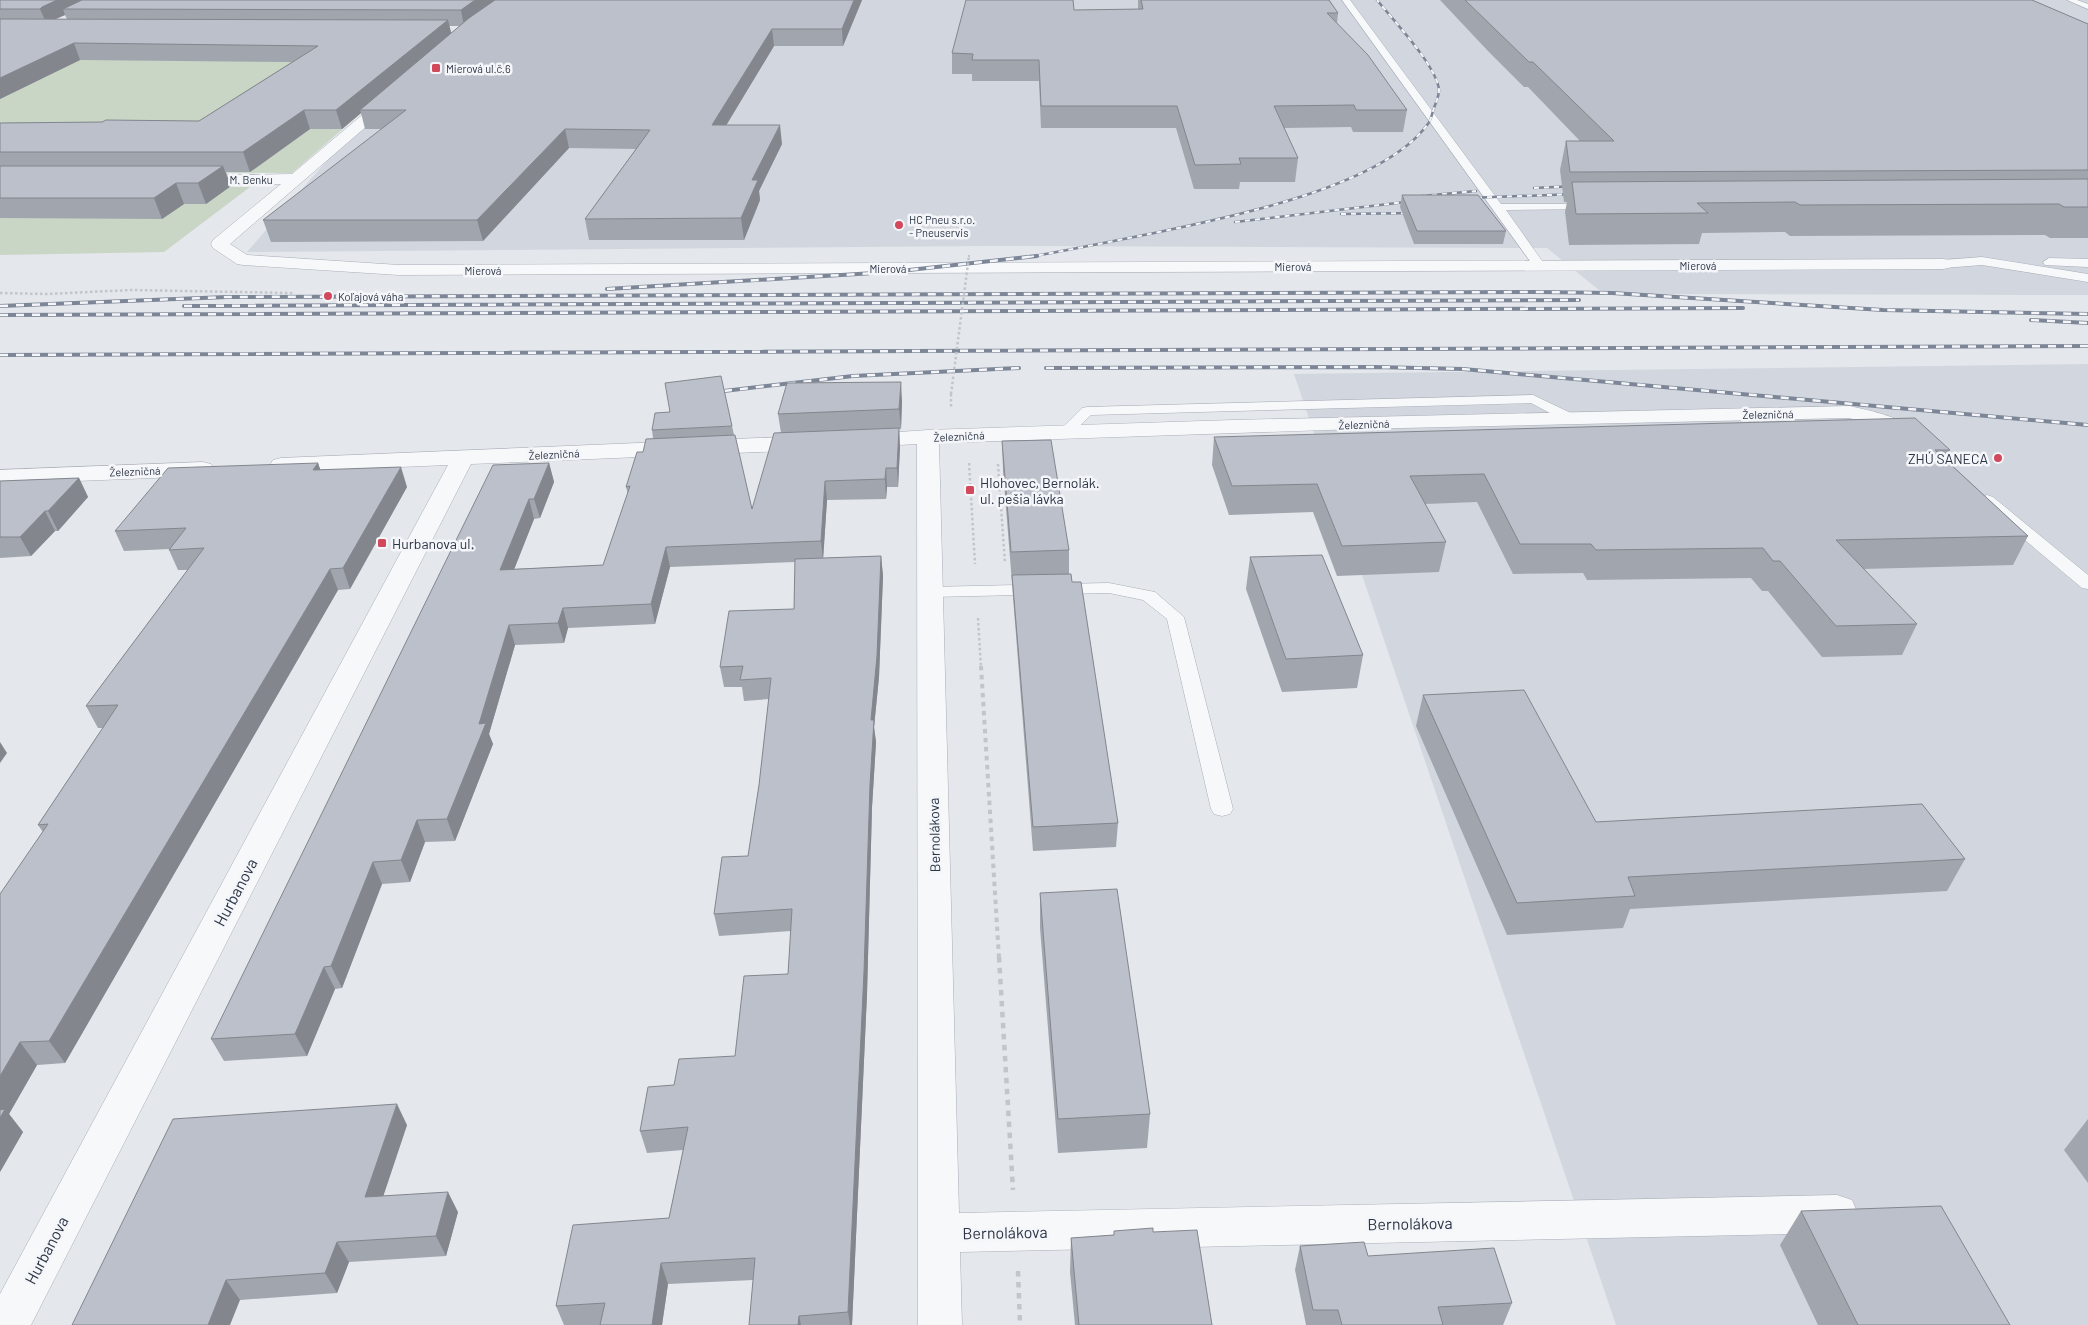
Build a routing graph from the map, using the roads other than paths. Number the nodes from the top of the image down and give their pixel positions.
1 (1346, 0) edge
2 (2071, 0) edge
3 (2088, 7) edge
4 (402, 88) edge
5 (176, 179) edge
6 (293, 179) junction
7 (1598, 206) edge
8 (1498, 207) junction
9 (1982, 261) junction
10 (2088, 263) edge
11 (1943, 264) joint
12 (1539, 265) junction
13 (2088, 278) edge
14 (928, 437) junction
15 (1916, 441) edge
16 (463, 458) junction
17 (256, 466) edge
18 (226, 468) edge
19 (0, 477) edge
20 (1974, 488) edge
21 (2088, 584) edge
22 (931, 592) junction
23 (1222, 809) dead end
24 (1870, 1213) edge
25 (939, 1233) junction
26 (7, 1325) edge
27 (940, 1325) edge

1 - 8 lane
2 - 3 lane
4 - 6 street, Mierová
5 - 6 street, M. Benku
6 - 12 street, Mierová
7 - 8 lane
8 - 12 lane
9 - 10 lane
9 - 11 lane
9 - 13 lane
11 - 12 street, Mierová
14 - 15 street, Železničná
14 - 16 street, Železničná
14 - 22 street, Bernolákova
16 - 17 street, Železničná
16 - 26 street, Hurbanova
18 - 19 street, Železničná
20 - 21 lane
22 - 23 lane
22 - 25 street, Bernolákova
24 - 25 street, Bernolákova
25 - 27 street, Bernolákova

